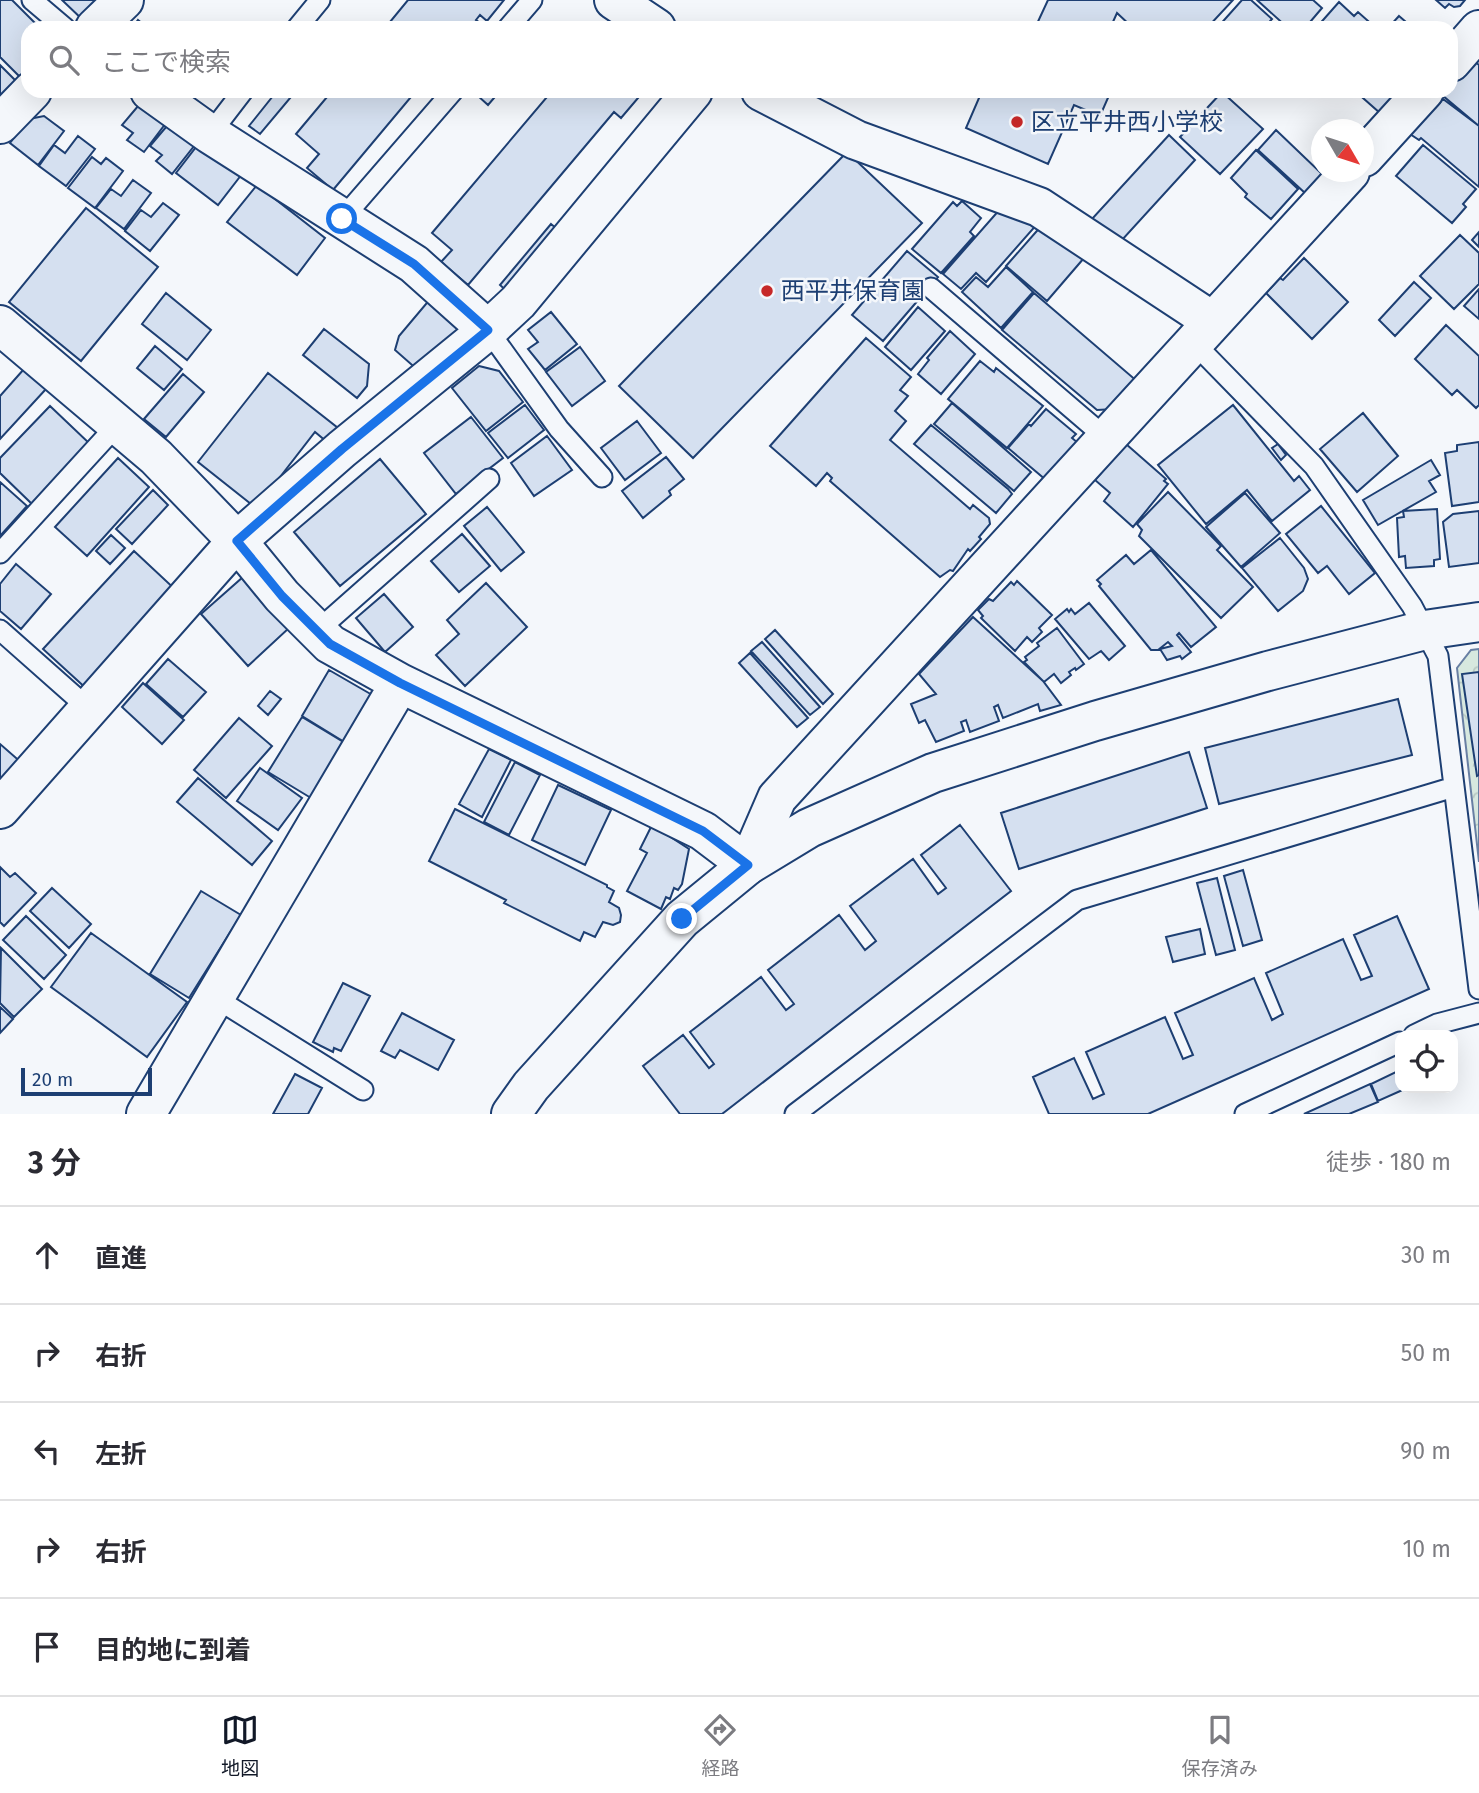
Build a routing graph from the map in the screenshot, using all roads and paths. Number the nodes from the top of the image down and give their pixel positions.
1 (32, 0) edge
2 (124, 0) edge
3 (320, 0) edge
4 (532, 0) edge
5 (614, 0) edge
6 (57, 21) edge
7 (102, 21) edge
8 (303, 21) edge
9 (514, 21) edge
10 (646, 21) edge
11 (25, 98) edge
12 (160, 98) edge
13 (238, 98) edge
14 (447, 98) edge
15 (687, 98) edge
16 (775, 98) edge
17 (1418, 98) edge
18 (0, 124) edge
19 (210, 134) junction
20 (1374, 145) edge
21 (1341, 182) edge
22 (342, 219) junction
23 (931, 288) dead end
24 (0, 325) edge
25 (488, 330) junction
26 (1203, 331) junction
27 (118, 424) junction
28 (1105, 438) junction
29 (602, 477) dead end
30 (489, 479) dead end
31 (237, 541) junction
32 (0, 553) edge
33 (1479, 622) edge
34 (0, 630) edge
35 (1425, 630) junction
36 (317, 631) junction
37 (400, 683) junction
38 (89, 708) junction
39 (1454, 787) junction
40 (0, 808) edge
41 (748, 865) junction
42 (1479, 989) edge
43 (214, 997) junction
44 (1479, 1013) edge
45 (1424, 1030) edge
46 (1395, 1044) edge
47 (363, 1090) dead end
48 (146, 1114) edge
49 (511, 1114) edge
50 (795, 1114) edge
51 (1245, 1114) edge

1 - 6 lane
2 - 7 street
3 - 8 lane
4 - 9 lane
5 - 10 street
11 - 18 street
12 - 19 street
13 - 19 lane
14 - 22 lane
15 - 25 street
16 - 26 street
17 - 20 street
19 - 22 street
21 - 26 street
22 - 25 street
23 - 28 lane
24 - 27 street
25 - 29 lane
25 - 31 street
26 - 28 street
26 - 35 lane
27 - 31 street
27 - 32 lane
28 - 41 street
30 - 36 lane
31 - 36 street
31 - 38 street
33 - 35 street
34 - 38 lane
35 - 39 lane
35 - 41 street
36 - 37 street
37 - 41 street
37 - 43 street
38 - 40 street
39 - 42 lane
39 - 50 lane
41 - 49 street
43 - 47 lane
43 - 48 street
44 - 45 lane
46 - 51 lane

